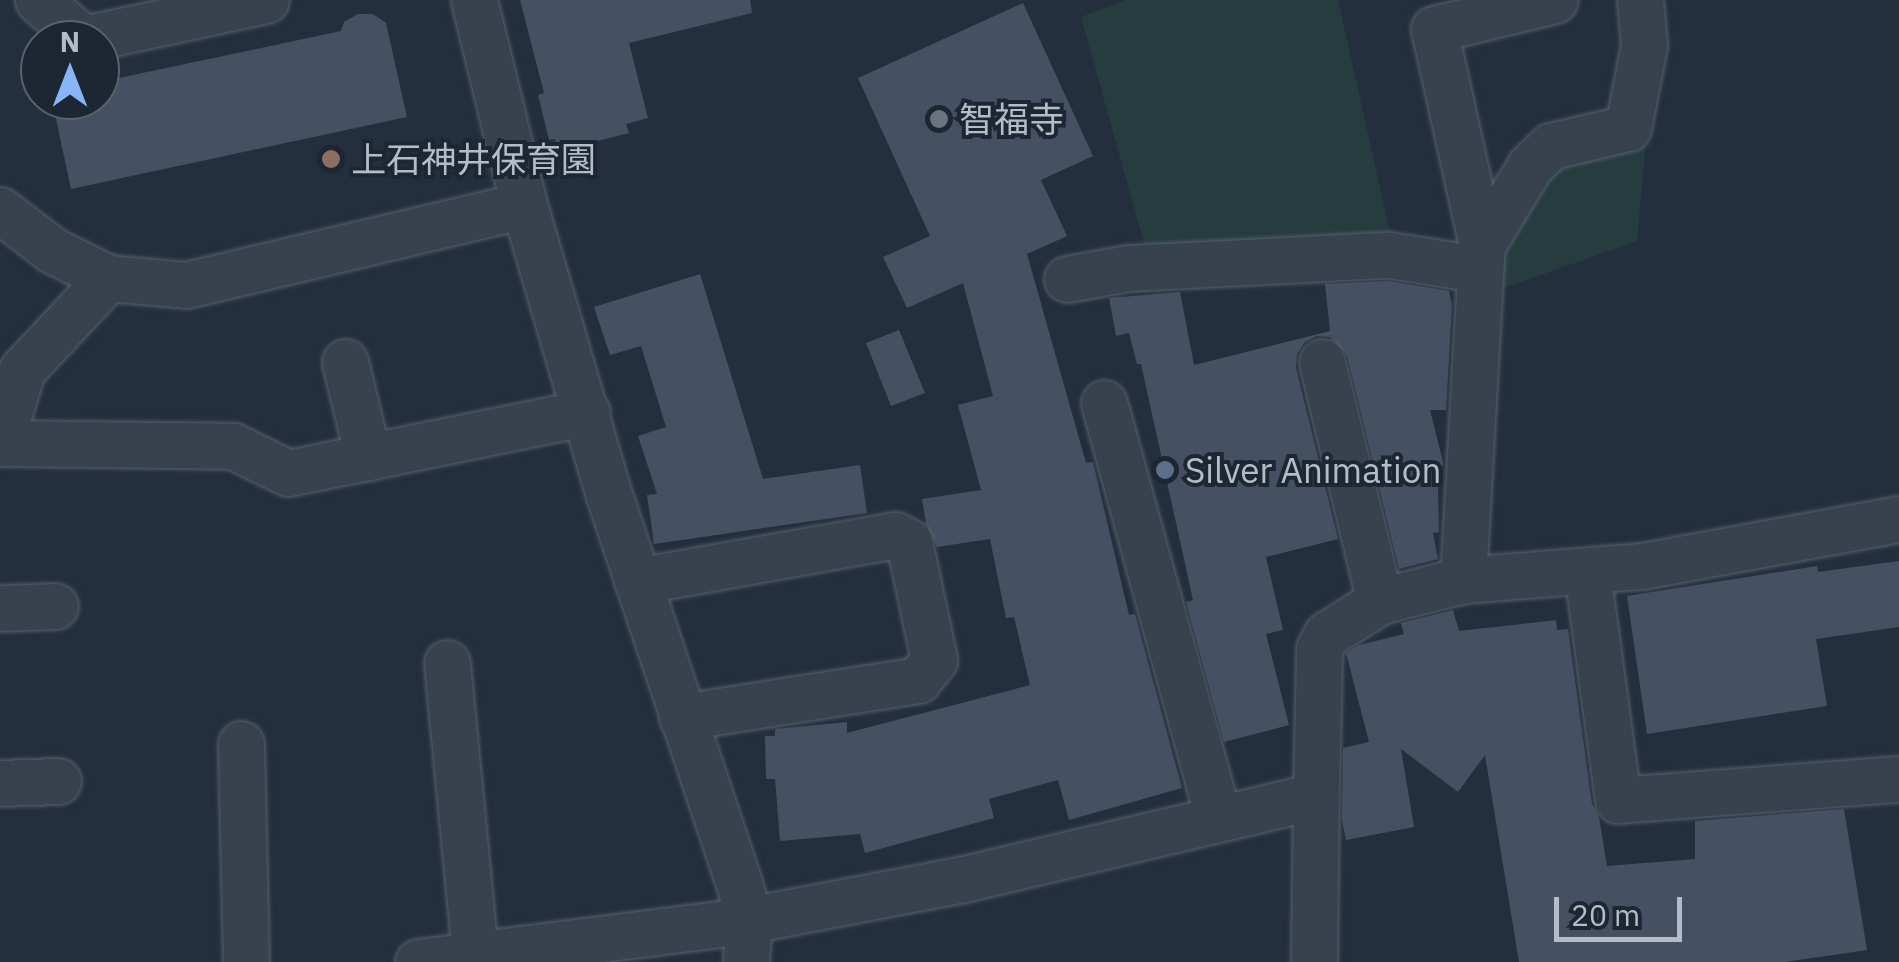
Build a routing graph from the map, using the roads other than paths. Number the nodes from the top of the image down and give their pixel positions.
1 (38, 0) edge
2 (266, 0) edge
3 (474, 0) edge
4 (1555, 0) edge
5 (1640, 0) edge
6 (524, 205) junction
7 (0, 210) edge
8 (1480, 257) junction
9 (108, 278) junction
10 (1067, 279) dead end
11 (345, 362) dead end
12 (1322, 362) dead end
13 (1104, 403) dead end
14 (587, 412) junction
15 (0, 443) edge
16 (368, 456) junction
17 (1899, 520) edge
18 (1587, 570) junction
19 (1463, 580) junction
20 (637, 581) junction
21 (1380, 601) junction
22 (55, 606) dead end
23 (0, 608) edge
24 (447, 664) dead end
25 (682, 717) junction
26 (241, 744) dead end
27 (1899, 779) edge
28 (58, 781) dead end
29 (0, 783) edge
30 (1316, 796) junction
31 (1218, 818) junction
32 (748, 941) edge
33 (475, 955) junction
34 (246, 962) edge
35 (418, 962) edge
36 (1314, 962) edge

1 - 2 street
3 - 6 street
4 - 8 street
5 - 8 street
6 - 9 street
6 - 14 street
7 - 9 street
8 - 10 street
8 - 19 street
9 - 15 street
11 - 16 street
12 - 21 street
13 - 31 street
14 - 16 street
14 - 20 street
15 - 16 street
17 - 18 street
18 - 19 street
18 - 27 street
19 - 21 street
20 - 25 street
20 - 25 street
21 - 30 street
22 - 23 street
24 - 33 street
25 - 32 street
26 - 34 street
28 - 29 street
30 - 31 street
30 - 36 street
31 - 32 street
32 - 33 street
33 - 35 street

